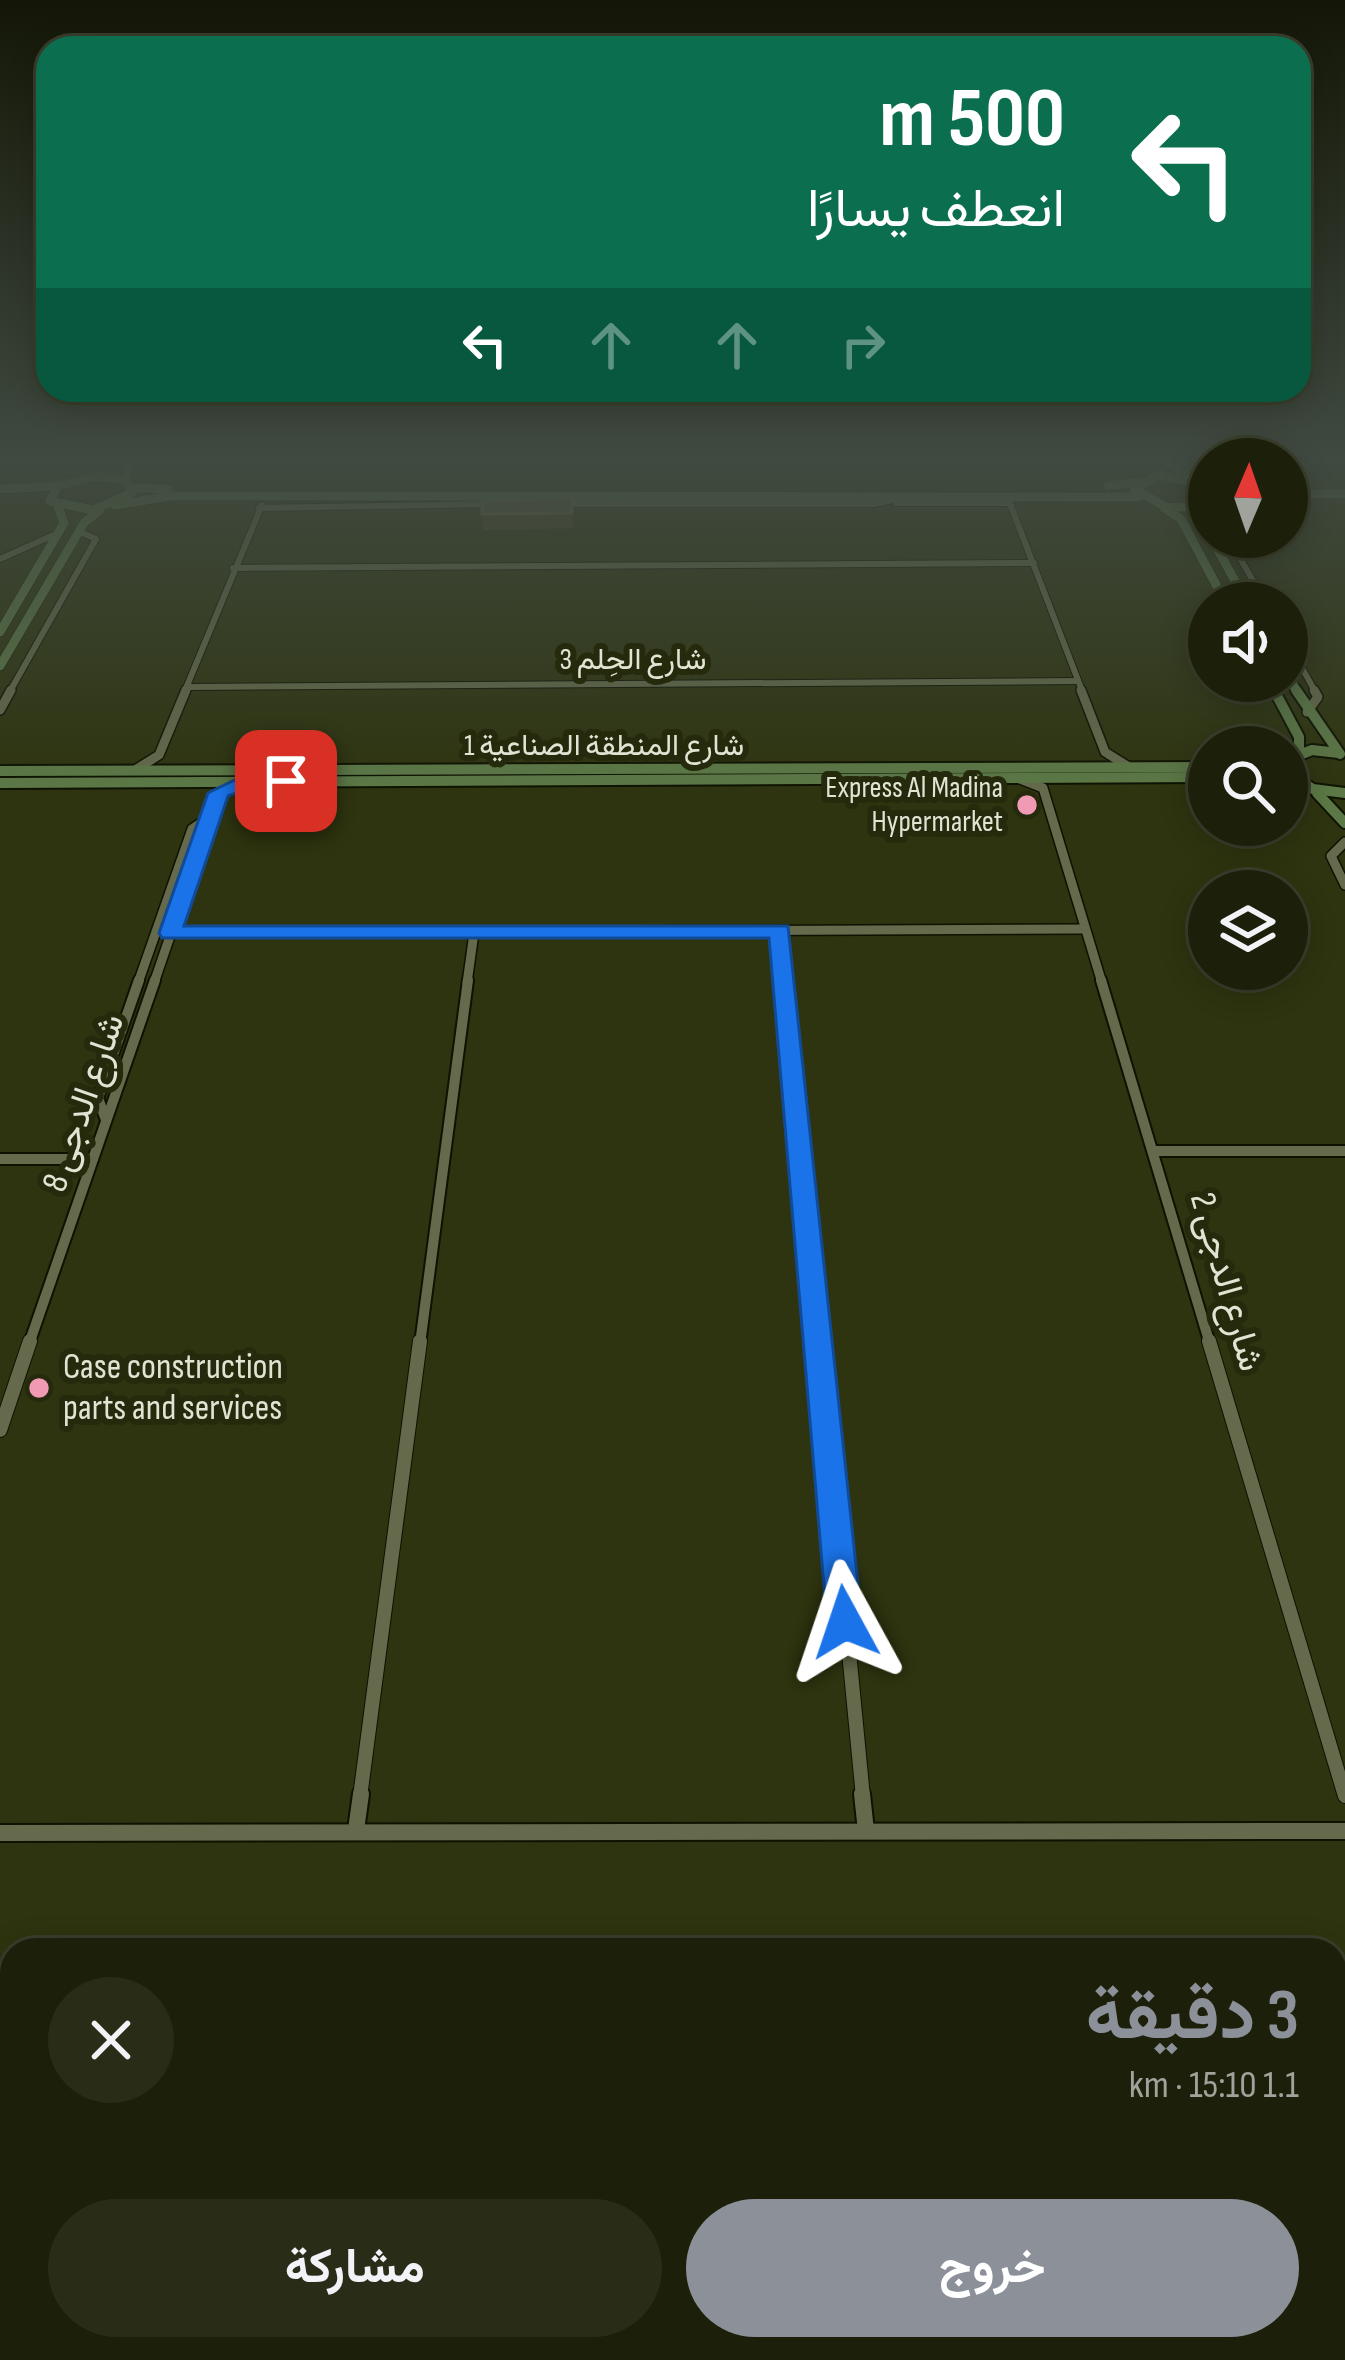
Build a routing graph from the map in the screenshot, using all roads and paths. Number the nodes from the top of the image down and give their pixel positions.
1 (36, 570) edge
2 (56, 570) edge
3 (79, 570) edge
4 (232, 570) edge
5 (1037, 570) edge
6 (0, 632) edge
7 (0, 666) edge
8 (1308, 679) edge
9 (1002, 681) junction
10 (1078, 681) junction
11 (188, 687) junction
12 (1006, 692) dead end
13 (1302, 702) edge
14 (0, 710) edge
15 (1307, 712) junction
16 (1105, 752) junction
17 (1343, 754) edge
18 (158, 755) junction
19 (1308, 756) edge
20 (1093, 767) junction
21 (1130, 767) junction
22 (1188, 767) edge
23 (0, 771) edge
24 (174, 771) junction
25 (132, 772) junction
26 (1188, 777) edge
27 (1013, 778) junction
28 (1058, 778) junction
29 (200, 781) junction
30 (245, 781) junction
31 (0, 782) edge
32 (1308, 787) edge
33 (1043, 788) junction
34 (1313, 789) junction
35 (219, 793) junction
36 (1345, 793) edge
37 (211, 817) junction
38 (1345, 823) edge
39 (1345, 842) edge
40 (1345, 885) edge
41 (1084, 929) junction
42 (780, 931) junction
43 (170, 933) junction
44 (474, 933) junction
45 (106, 1120) junction
46 (1156, 1150) junction
47 (1345, 1150) edge
48 (0, 1159) edge
49 (93, 1159) junction
50 (0, 1430) edge
51 (1345, 1796) edge
52 (356, 1830) junction
53 (866, 1831) junction
54 (1345, 1832) edge
55 (0, 1834) edge

1 - 6 street
2 - 7 street
3 - 14 street
4 - 11 street
5 - 10 street
8 - 15 street
9 - 10 street, شارع الحِلم 3
9 - 11 street, شارع الحِلم 3
9 - 12 street
10 - 16 street
11 - 18 street
13 - 15 street
15 - 17 street
16 - 20 street
16 - 21 street
17 - 19 street
18 - 24 street
18 - 25 street
20 - 21 street, شارع المنطقة الصناعية 1
20 - 24 street, شارع المنطقة الصناعية 1
21 - 22 street, شارع المنطقة الصناعية 1
23 - 25 street, شارع المنطقة الصناعية 1
24 - 25 street, شارع المنطقة الصناعية 1
26 - 28 street, شارع المنطقة الصناعية 1
27 - 28 street, شارع المنطقة الصناعية 1
27 - 30 street, شارع المنطقة الصناعية 1
27 - 33 street
28 - 33 street
29 - 30 street, شارع المنطقة الصناعية 1
29 - 31 street, شارع المنطقة الصناعية 1
29 - 35 street
30 - 35 street
32 - 34 street
33 - 41 street, شارع الدجى 2
34 - 36 street
34 - 38 street
35 - 37 street, شارع الدجى 8
37 - 43 street, شارع الدجى 8
37 - 45 street
39 - 40 street
41 - 42 street
41 - 46 street, شارع الدجى 2
42 - 44 street
42 - 53 street
43 - 44 street
43 - 45 street, شارع الدجى 8
44 - 52 street
45 - 49 street, شارع الدجى 8
46 - 47 street
46 - 51 street, شارع الدجى 2
48 - 49 street
49 - 50 street, شارع الدجى 8
52 - 53 street
52 - 55 street
53 - 54 street

